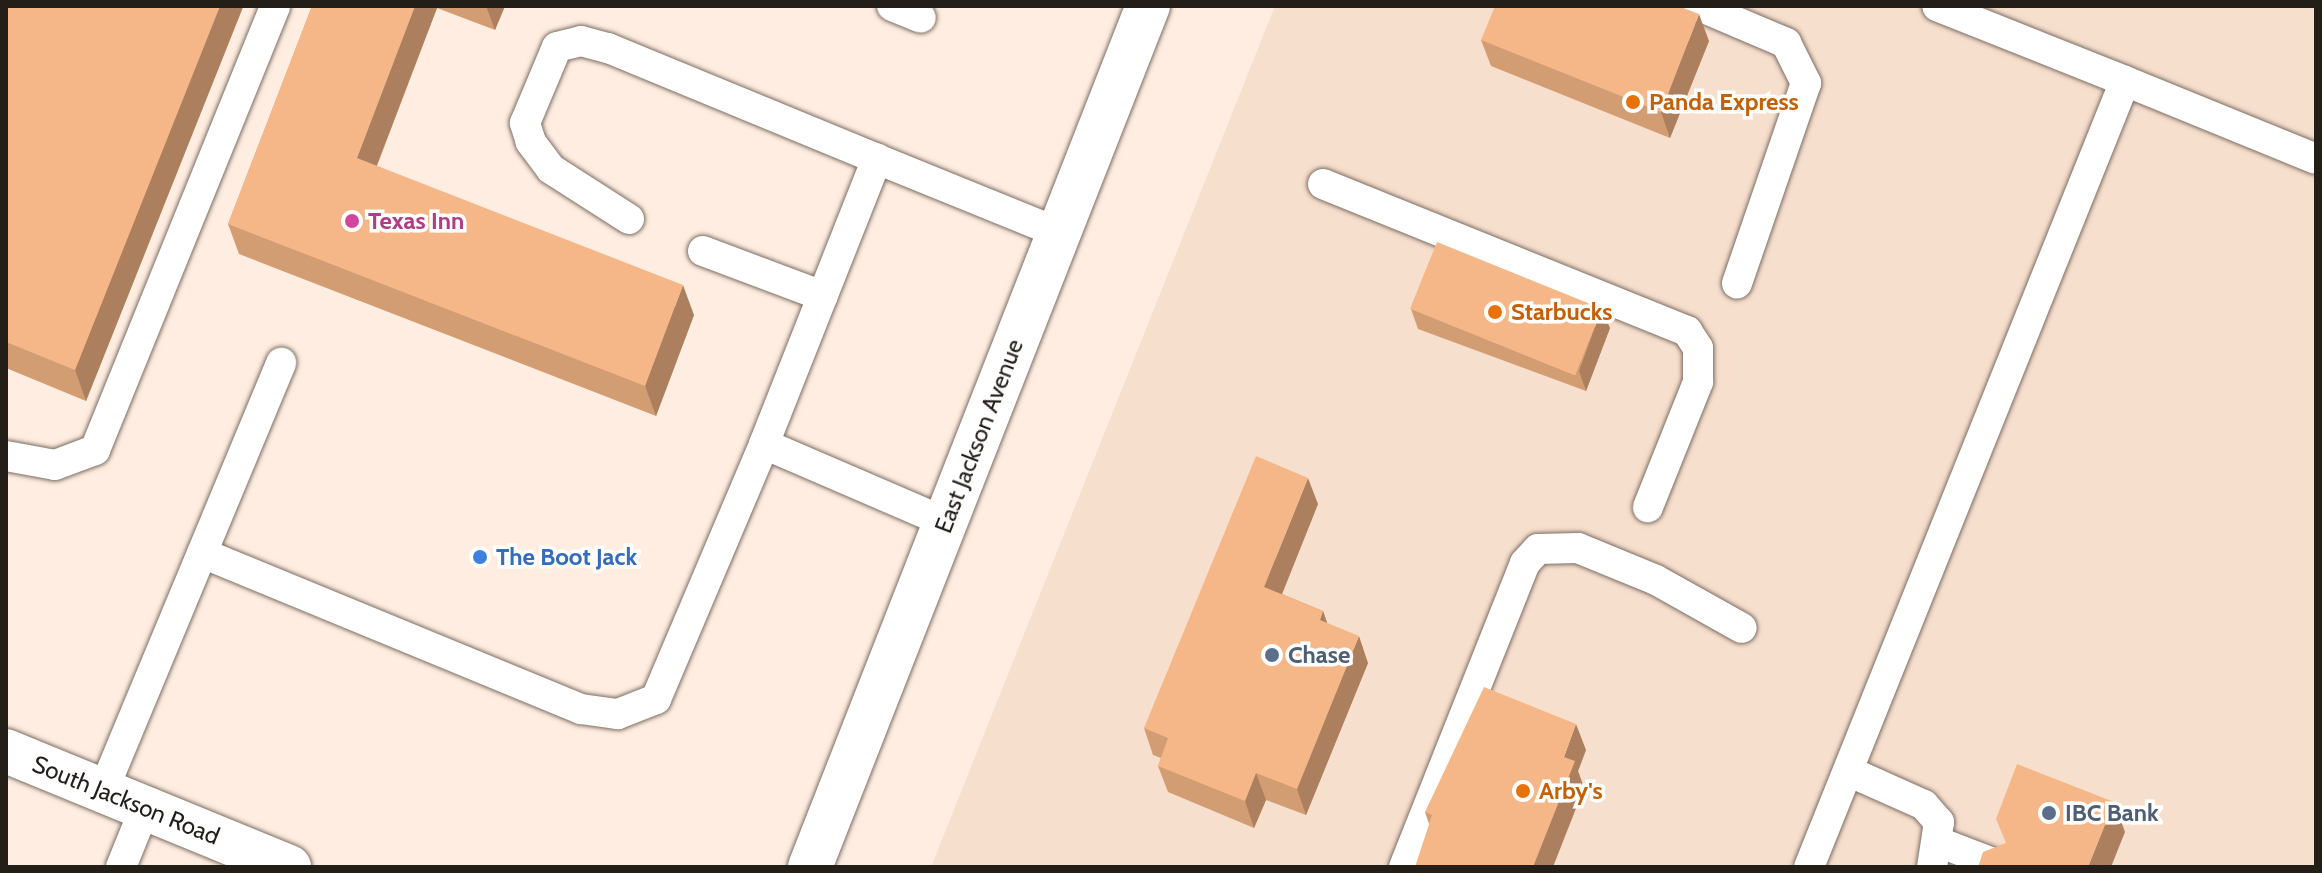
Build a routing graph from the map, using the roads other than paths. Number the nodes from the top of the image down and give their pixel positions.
1 (892, 6) edge
2 (1148, 6) edge
3 (1699, 6) edge
4 (1937, 6) edge
5 (269, 8) edge
6 (921, 18) dead end
7 (2125, 81) junction
8 (877, 159) junction
9 (2316, 159) edge
10 (1323, 184) dead end
11 (629, 219) dead end
12 (1059, 233) junction
13 (703, 251) dead end
14 (1737, 283) dead end
15 (823, 296) junction
16 (281, 363) dead end
17 (764, 444) junction
18 (6, 456) edge
19 (1648, 507) dead end
20 (945, 522) junction
21 (202, 553) junction
22 (1742, 628) dead end
23 (6, 751) edge
24 (1848, 771) junction
25 (103, 791) junction
26 (145, 808) junction
27 (1937, 855) edge
28 (2001, 866) edge
29 (121, 867) edge
30 (289, 867) edge
31 (810, 867) edge
32 (1404, 867) edge
33 (1809, 867) edge

1 - 6 lane
2 - 12 street, East Jackson Avenue
3 - 14 lane
4 - 7 lane
5 - 18 lane
7 - 9 lane
7 - 24 lane
8 - 11 lane
8 - 12 lane
8 - 15 lane
10 - 19 lane
12 - 20 street, East Jackson Avenue
13 - 15 lane
15 - 17 lane
16 - 21 lane
17 - 20 lane
17 - 21 lane
20 - 31 street, East Jackson Avenue
21 - 25 lane
22 - 32 lane
23 - 25 street, South Jackson Road
24 - 27 lane
24 - 33 lane
25 - 26 street, South Jackson Road
26 - 29 lane
26 - 30 street, South Jackson Road
27 - 28 lane

